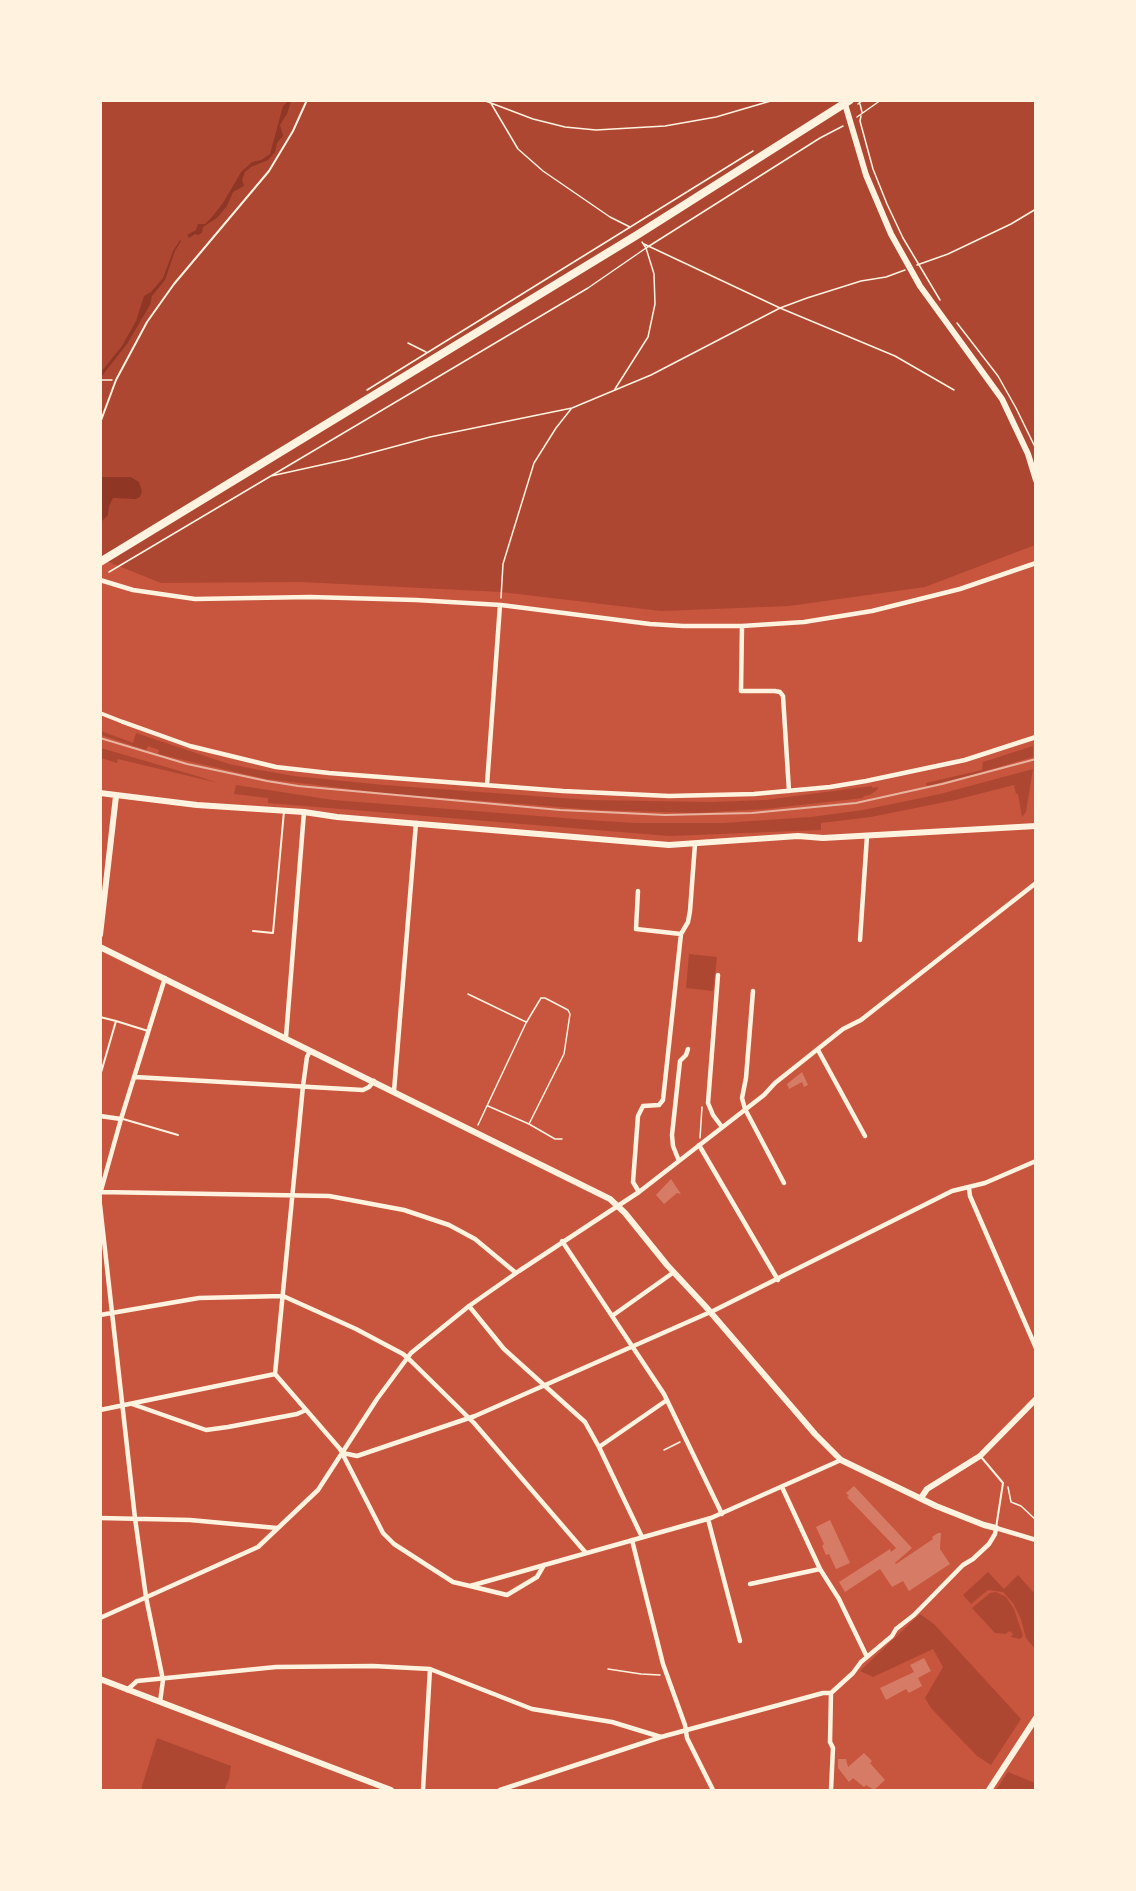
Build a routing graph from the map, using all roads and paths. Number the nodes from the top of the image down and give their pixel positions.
1 (307, 100) edge
2 (483, 100) edge
3 (489, 100) edge
4 (774, 100) edge
5 (881, 100) edge
6 (848, 102) edge
7 (491, 104) junction
8 (860, 104) dead end
9 (862, 114) junction
10 (850, 122) junction
11 (755, 150) dead end
12 (1035, 209) edge
13 (630, 227) junction
14 (637, 235) junction
15 (643, 243) junction
16 (649, 246) junction
17 (646, 248) junction
18 (918, 265) junction
19 (909, 269) junction
20 (780, 308) junction
21 (408, 343) dead end
22 (432, 350) junction
23 (100, 380) edge
24 (116, 380) junction
25 (614, 390) junction
26 (954, 390) dead end
27 (360, 394) dead end
28 (572, 408) junction
29 (100, 423) edge
30 (267, 477) junction
31 (1035, 480) edge
32 (100, 562) edge
33 (1035, 563) edge
34 (109, 572) dead end
35 (100, 580) edge
36 (500, 605) junction
37 (741, 626) junction
38 (100, 713) edge
39 (123, 722) joint
40 (1035, 737) edge
41 (487, 785) junction
42 (789, 792) junction
43 (100, 794) edge
44 (116, 795) junction
45 (284, 811) junction
46 (304, 812) junction
47 (416, 823) junction
48 (1035, 826) edge
49 (867, 836) junction
50 (695, 844) junction
51 (1035, 883) edge
52 (638, 891) dead end
53 (254, 931) dead end
54 (681, 934) junction
55 (100, 935) edge
56 (860, 940) dead end
57 (100, 947) edge
58 (718, 975) dead end
59 (165, 978) junction
60 (753, 991) dead end
61 (468, 994) dead end
62 (100, 1017) edge
63 (116, 1021) junction
64 (526, 1023) junction
65 (148, 1031) junction
66 (285, 1038) junction
67 (688, 1049) dead end
68 (818, 1050) junction
69 (310, 1051) junction
70 (100, 1076) edge
71 (135, 1077) junction
72 (374, 1081) junction
73 (303, 1086) junction
74 (394, 1091) junction
75 (487, 1106) junction
76 (745, 1109) junction
77 (100, 1116) edge
78 (121, 1119) junction
79 (530, 1124) junction
80 (722, 1127) junction
81 (475, 1131) junction
82 (178, 1135) dead end
83 (864, 1136) dead end
84 (562, 1138) dead end
85 (699, 1145) junction
86 (679, 1161) junction
87 (1035, 1161) edge
88 (784, 1183) dead end
89 (969, 1188) junction
90 (639, 1192) junction
91 (101, 1193) edge
92 (294, 1194) junction
93 (100, 1205) edge
94 (618, 1206) junction
95 (562, 1242) junction
96 (674, 1272) junction
97 (516, 1273) junction
98 (778, 1280) junction
99 (283, 1296) junction
100 (469, 1306) junction
101 (710, 1312) junction
102 (112, 1313) junction
103 (100, 1315) edge
104 (612, 1316) junction
105 (633, 1346) junction
106 (1035, 1348) edge
107 (406, 1358) junction
108 (275, 1374) junction
109 (543, 1385) junction
110 (667, 1400) junction
111 (1035, 1400) edge
112 (132, 1404) junction
113 (123, 1406) junction
114 (100, 1410) edge
115 (306, 1410) junction
116 (468, 1418) junction
117 (686, 1439) junction
118 (599, 1447) junction
119 (664, 1450) dead end
120 (343, 1453) junction
121 (980, 1456) junction
122 (841, 1460) junction
123 (1003, 1483) junction
124 (782, 1487) junction
125 (921, 1498) junction
126 (722, 1514) junction
127 (100, 1518) edge
128 (135, 1518) junction
129 (708, 1519) junction
130 (1035, 1520) edge
131 (278, 1528) junction
132 (996, 1528) junction
133 (642, 1537) junction
134 (632, 1540) junction
135 (1035, 1540) edge
136 (585, 1553) junction
137 (544, 1565) junction
138 (820, 1569) junction
139 (750, 1584) dead end
140 (470, 1586) junction
141 (146, 1598) junction
142 (100, 1618) edge
143 (740, 1641) dead end
144 (867, 1657) junction
145 (608, 1669) dead end
146 (430, 1670) junction
147 (667, 1675) junction
148 (100, 1679) edge
149 (163, 1680) junction
150 (128, 1690) junction
151 (831, 1693) junction
152 (160, 1702) junction
153 (1035, 1718) edge
154 (686, 1731) junction
155 (661, 1737) junction
156 (391, 1791) edge
157 (423, 1791) edge
158 (500, 1791) edge
159 (713, 1791) edge
160 (831, 1791) edge
161 (989, 1791) edge

1 - 24 lane
2 - 7 path
3 - 7 path
4 - 7 path
5 - 9 path
6 - 10 street
6 - 14 main road
7 - 13 path
8 - 9 path
9 - 10 path
9 - 18 path
10 - 16 path
10 - 19 street
11 - 13 path
12 - 18 path
13 - 22 path
14 - 15 path
14 - 32 main road
15 - 16 path
15 - 17 path
16 - 17 path
16 - 20 path
17 - 25 path
17 - 30 path
18 - 19 path
19 - 20 path
19 - 31 street
20 - 25 path
20 - 26 path
21 - 22 path
22 - 27 path
23 - 24 path
24 - 29 lane
25 - 28 path
28 - 30 path
28 - 36 path
30 - 34 path
33 - 37 street
35 - 36 street
36 - 37 street
36 - 41 street
37 - 42 street
38 - 39 street
39 - 41 street
40 - 42 street
41 - 42 street
43 - 44 street
44 - 45 street
44 - 55 street
45 - 46 street
45 - 53 lane
46 - 47 street
46 - 66 street
47 - 50 street
47 - 74 street
48 - 49 street
49 - 50 street
49 - 56 street
50 - 54 street
51 - 68 street
52 - 54 street
54 - 90 street
57 - 59 street
58 - 80 street
59 - 65 street
59 - 66 street
60 - 76 street
61 - 64 path
62 - 63 lane
63 - 65 lane
63 - 70 lane
64 - 75 path
64 - 79 path
65 - 71 street
66 - 69 street
67 - 86 street
68 - 76 street
68 - 83 street
69 - 72 street
69 - 73 street
71 - 73 street
71 - 78 street
72 - 73 street
72 - 74 street
73 - 92 street
74 - 81 street
75 - 79 path
75 - 81 path
76 - 80 street
76 - 88 street
77 - 78 street
78 - 82 lane
78 - 91 street
79 - 84 path
80 - 85 street
81 - 94 street
85 - 86 street
85 - 98 street
86 - 90 street
87 - 89 street
89 - 98 street
89 - 106 street
90 - 94 street
91 - 92 street
92 - 97 street
92 - 99 street
93 - 102 street
94 - 95 street
94 - 96 street
95 - 97 street
95 - 104 street
96 - 101 street
96 - 104 street
97 - 100 street
98 - 101 street
99 - 102 street
99 - 107 street
99 - 108 street
100 - 107 street
100 - 109 street
101 - 105 street
101 - 122 street
102 - 103 street
102 - 113 street
104 - 105 street
105 - 109 street
105 - 110 street
107 - 116 street
107 - 120 street
108 - 112 street
108 - 115 street
109 - 116 street
109 - 118 street
110 - 117 street
110 - 118 street
111 - 121 street
112 - 113 street
112 - 115 street
113 - 114 street
113 - 128 street
115 - 120 street
116 - 120 street
116 - 136 street
117 - 119 path
117 - 126 street
118 - 133 street
120 - 131 street
120 - 140 street
121 - 123 lane
121 - 125 street
122 - 124 street
122 - 125 street
123 - 130 path
123 - 132 lane
124 - 126 street
124 - 138 street
125 - 132 street
126 - 129 street
127 - 128 street
128 - 131 street
128 - 141 street
129 - 133 street
129 - 143 street
131 - 141 street
132 - 135 street
132 - 144 street
133 - 134 street
134 - 136 street
134 - 147 street
136 - 137 street
137 - 140 street
137 - 140 street
138 - 139 street
138 - 144 street
141 - 142 street
141 - 149 street
144 - 151 street
145 - 147 path
146 - 149 street
146 - 155 street
146 - 157 street
147 - 154 street
148 - 150 street
149 - 150 street
149 - 152 street
150 - 152 street
151 - 154 street
151 - 160 street
152 - 156 street
153 - 161 street
154 - 155 street
154 - 159 street
155 - 158 street

